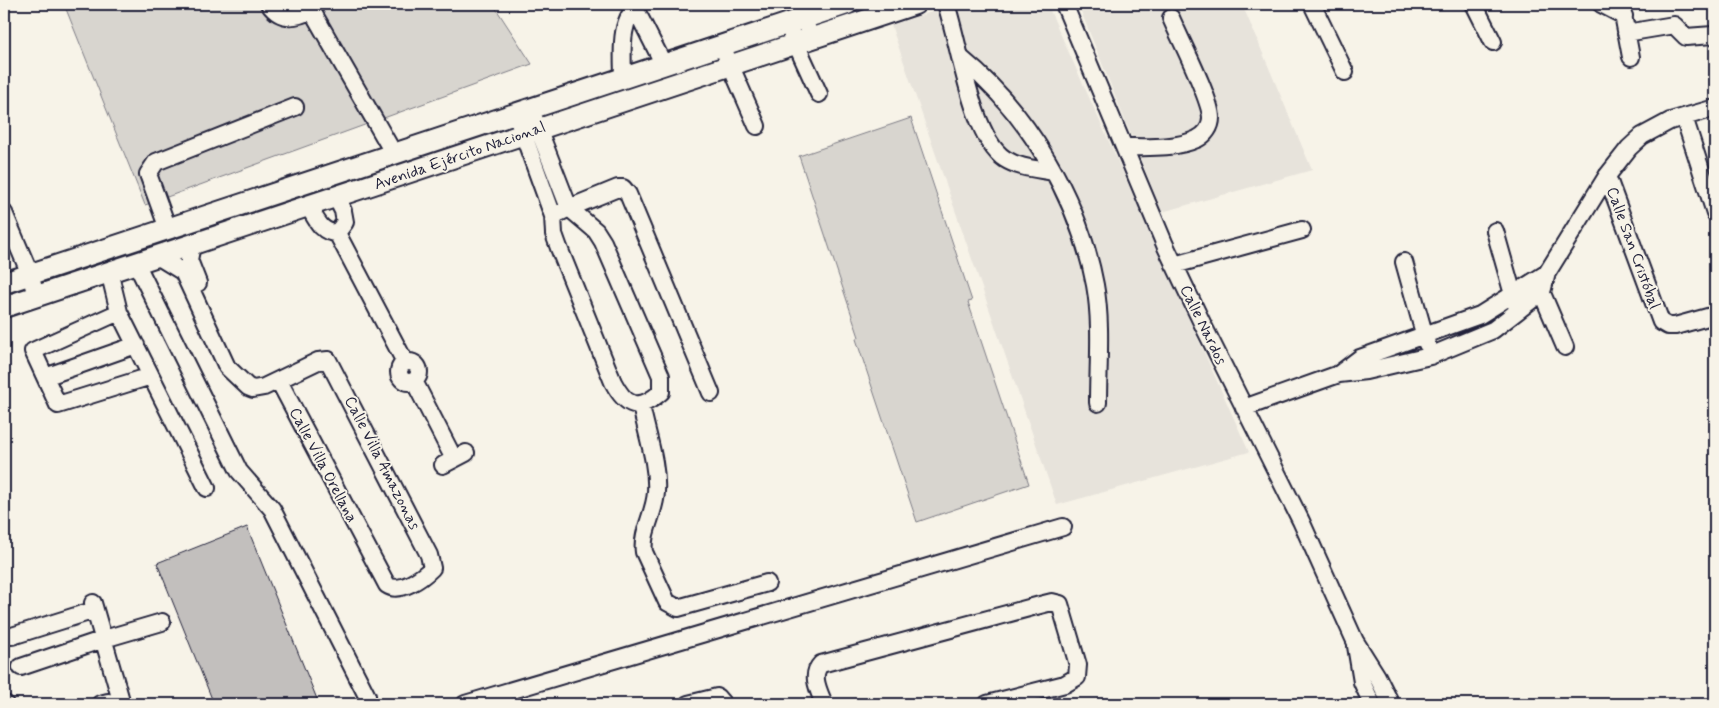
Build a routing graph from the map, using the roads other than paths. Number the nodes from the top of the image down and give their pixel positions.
1 (269, 4) edge
2 (847, 4) edge
3 (915, 4) edge
4 (946, 4) edge
5 (1064, 4) edge
6 (1312, 4) edge
7 (1474, 4) edge
8 (1600, 4) edge
9 (637, 5) edge
10 (310, 7) edge
11 (1623, 10) edge
12 (796, 15) edge
13 (1171, 18) dead end
14 (1626, 33) junction
15 (1713, 35) dead end
16 (804, 41) junction
17 (1492, 42) dead end
18 (722, 46) junction
19 (1631, 57) dead end
20 (962, 59) junction
21 (664, 65) junction
22 (731, 65) junction
23 (1345, 72) dead end
24 (623, 79) junction
25 (820, 94) dead end
26 (295, 107) dead end
27 (1715, 108) edge
28 (524, 112) junction
29 (1684, 117) junction
30 (757, 126) dead end
31 (531, 132) junction
32 (1124, 148) junction
33 (394, 154) junction
34 (1053, 172) junction
35 (1607, 176) junction
36 (336, 197) junction
37 (309, 207) junction
38 (569, 208) junction
39 (4, 213) edge
40 (1715, 213) edge
41 (553, 216) junction
42 (168, 229) junction
43 (1302, 230) dead end
44 (1495, 231) dead end
45 (337, 233) junction
46 (192, 245) junction
47 (157, 256) junction
48 (1404, 262) dead end
49 (136, 263) junction
50 (1174, 265) junction
51 (187, 270) junction
52 (109, 271) junction
53 (30, 274) junction
54 (1542, 282) junction
55 (4, 283) edge
56 (36, 296) junction
57 (5, 303) edge
58 (1515, 305) junction
59 (119, 312) junction
60 (1715, 315) edge
61 (1425, 335) junction
62 (136, 345) junction
63 (1565, 347) dead end
64 (1430, 356) junction
65 (1338, 374) junction
66 (151, 376) junction
67 (45, 377) junction
68 (279, 381) junction
69 (711, 393) dead end
70 (1098, 403) dead end
71 (641, 405) junction
72 (1244, 408) junction
73 (454, 459) dead end
74 (207, 488) dead end
75 (1062, 528) dead end
76 (767, 583) dead end
77 (392, 589) joint
78 (162, 622) dead end
79 (12, 636) dead end
80 (104, 638) junction
81 (1355, 641) junction
82 (21, 667) dead end
83 (367, 696) dead end
84 (112, 702) edge
85 (465, 704) edge
86 (688, 704) edge
87 (723, 704) edge
88 (824, 704) edge
89 (987, 704) edge
90 (1372, 704) edge
91 (1391, 704) edge

1 - 10 street
2 - 12 main road, Avenida Ejército Nacional
3 - 16 main road, Avenida Ejército Nacional
4 - 20 street
5 - 32 street, Calle Nardos
6 - 23 street
7 - 17 street
8 - 11 street
9 - 21 street
9 - 24 street
10 - 33 street
11 - 14 street
12 - 16 street
12 - 18 main road, Avenida Ejército Nacional
13 - 32 street
14 - 15 street
14 - 19 street
16 - 22 main road, Avenida Ejército Nacional
16 - 25 street
18 - 21 main road, Avenida Ejército Nacional
18 - 22 street
20 - 34 street
20 - 34 street
21 - 24 main road, Avenida Ejército Nacional
22 - 30 street
22 - 31 main road, Avenida Ejército Nacional
24 - 28 main road, Avenida Ejército Nacional
26 - 42 street
27 - 29 street
28 - 31 street
28 - 33 main road, Avenida Ejército Nacional
29 - 35 street
29 - 40 street
31 - 36 main road, Avenida Ejército Nacional
31 - 38 street
31 - 41 street
32 - 50 street, Calle Nardos
33 - 42 main road, Avenida Ejército Nacional
34 - 70 street
35 - 54 street
35 - 60 street, Calle San Cristóbal
36 - 37 main road, Avenida Ejército Nacional
36 - 45 street
37 - 45 street
37 - 46 main road, Avenida Ejército Nacional
38 - 41 street
38 - 69 street
38 - 71 street
39 - 53 street
41 - 71 street
42 - 53 main road, Avenida Ejército Nacional
43 - 50 street
44 - 58 street
45 - 73 street
46 - 47 main road, Avenida Ejército Nacional
46 - 51 street
47 - 49 main road, Avenida Ejército Nacional
47 - 51 street
48 - 61 street
49 - 52 main road, Avenida Ejército Nacional
49 - 83 street
50 - 72 street, Calle Nardos
51 - 68 street
52 - 56 main road, Avenida Ejército Nacional
52 - 59 street
53 - 55 main road, Avenida Ejército Nacional
53 - 56 street
54 - 58 street
54 - 63 street
56 - 57 main road, Avenida Ejército Nacional
58 - 61 street
58 - 64 street
59 - 62 street
59 - 67 street
61 - 64 street
61 - 65 street
62 - 66 street
62 - 67 street
64 - 65 street
65 - 72 street
66 - 67 street
66 - 74 street
68 - 77 street, Calle Villa Orellana
68 - 77 street, Calle Villa Amazonas
71 - 76 street
72 - 81 street, Calle Nardos
75 - 85 street
78 - 80 street
79 - 80 street
80 - 82 street
80 - 84 street
81 - 90 street, Calle Nardos
81 - 91 street, Calle Nardos
86 - 87 street
88 - 89 street

